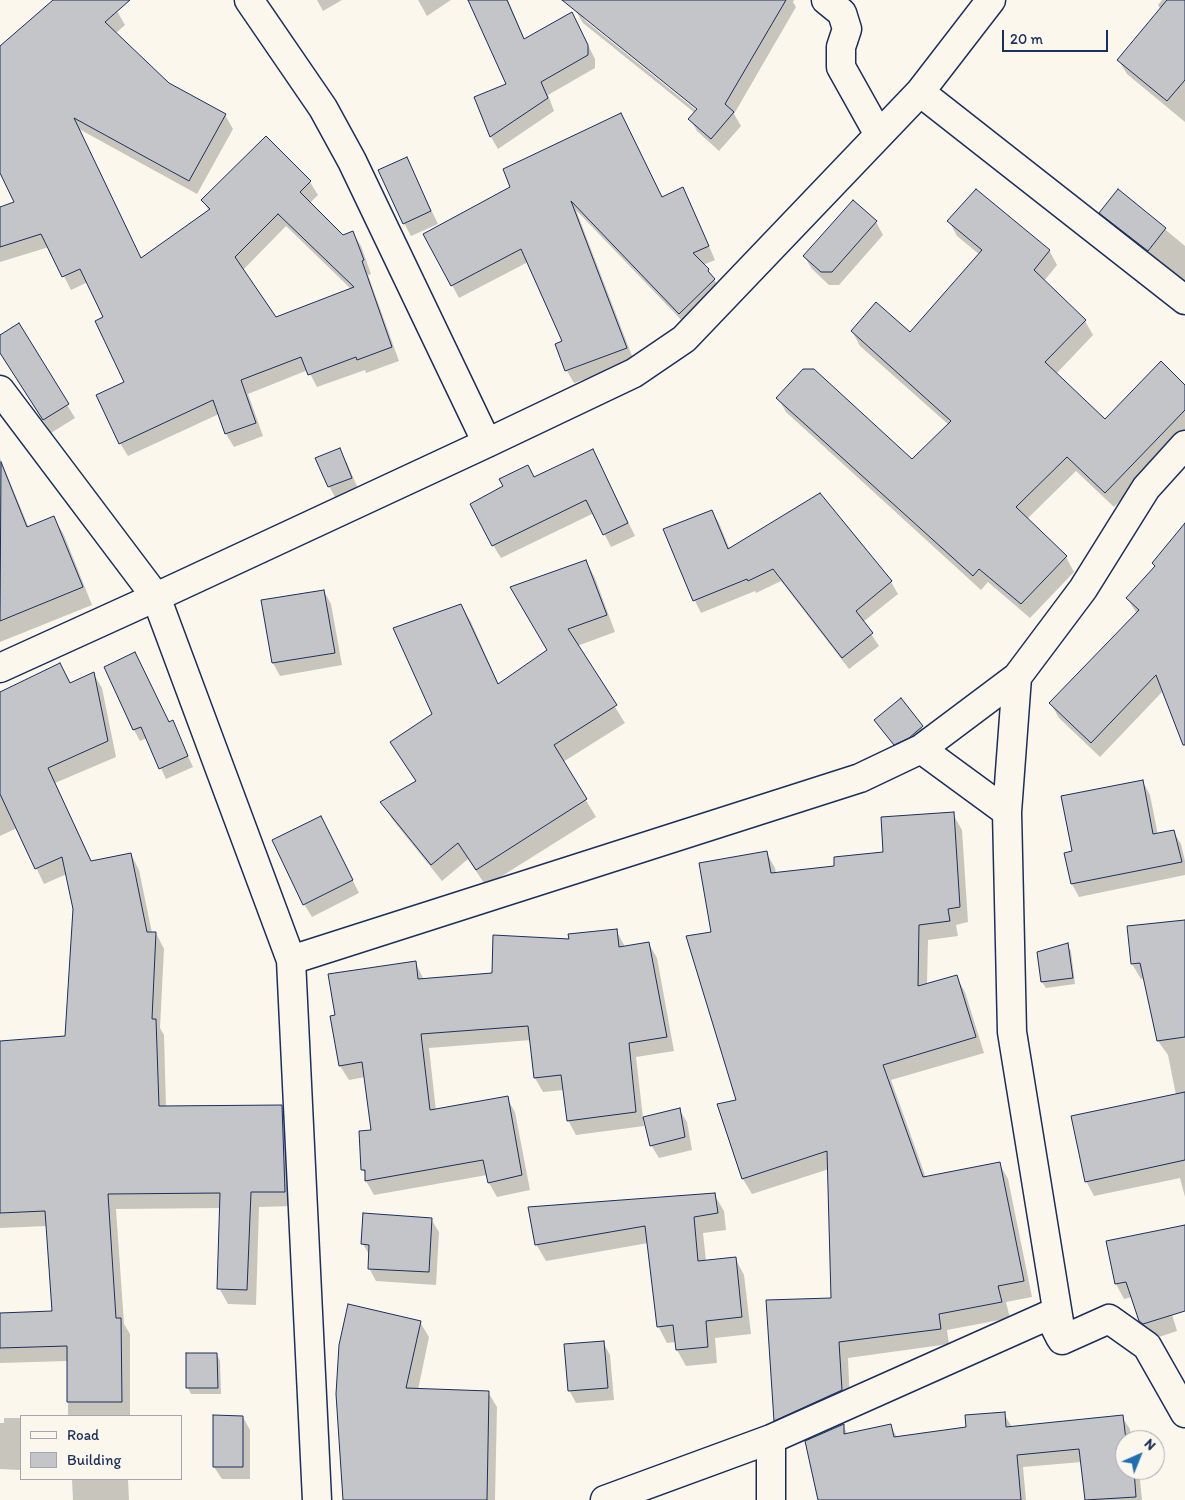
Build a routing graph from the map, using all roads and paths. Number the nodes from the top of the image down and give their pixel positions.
1 (249, 0) edge
2 (826, 0) edge
3 (991, 0) edge
4 (920, 92) junction
5 (879, 135) junction
6 (1185, 300) edge
7 (0, 390) edge
8 (487, 443) junction
9 (1185, 445) edge
10 (156, 597) junction
11 (0, 668) edge
12 (1017, 677) junction
13 (922, 749) junction
14 (1007, 812) junction
15 (291, 960) junction
16 (1062, 1340) junction
17 (1185, 1413) edge
18 (771, 1439) junction
19 (317, 1500) edge
20 (605, 1500) edge
21 (770, 1500) edge

1 - 8 street
2 - 5 street
3 - 4 street
4 - 5 street
4 - 6 street
5 - 8 street
7 - 10 street
8 - 10 street
9 - 12 street
10 - 11 street
10 - 15 street
12 - 13 street
12 - 14 street
13 - 14 street
13 - 15 street
14 - 16 street
15 - 19 street
16 - 17 street
16 - 18 street
18 - 20 street
18 - 21 street

